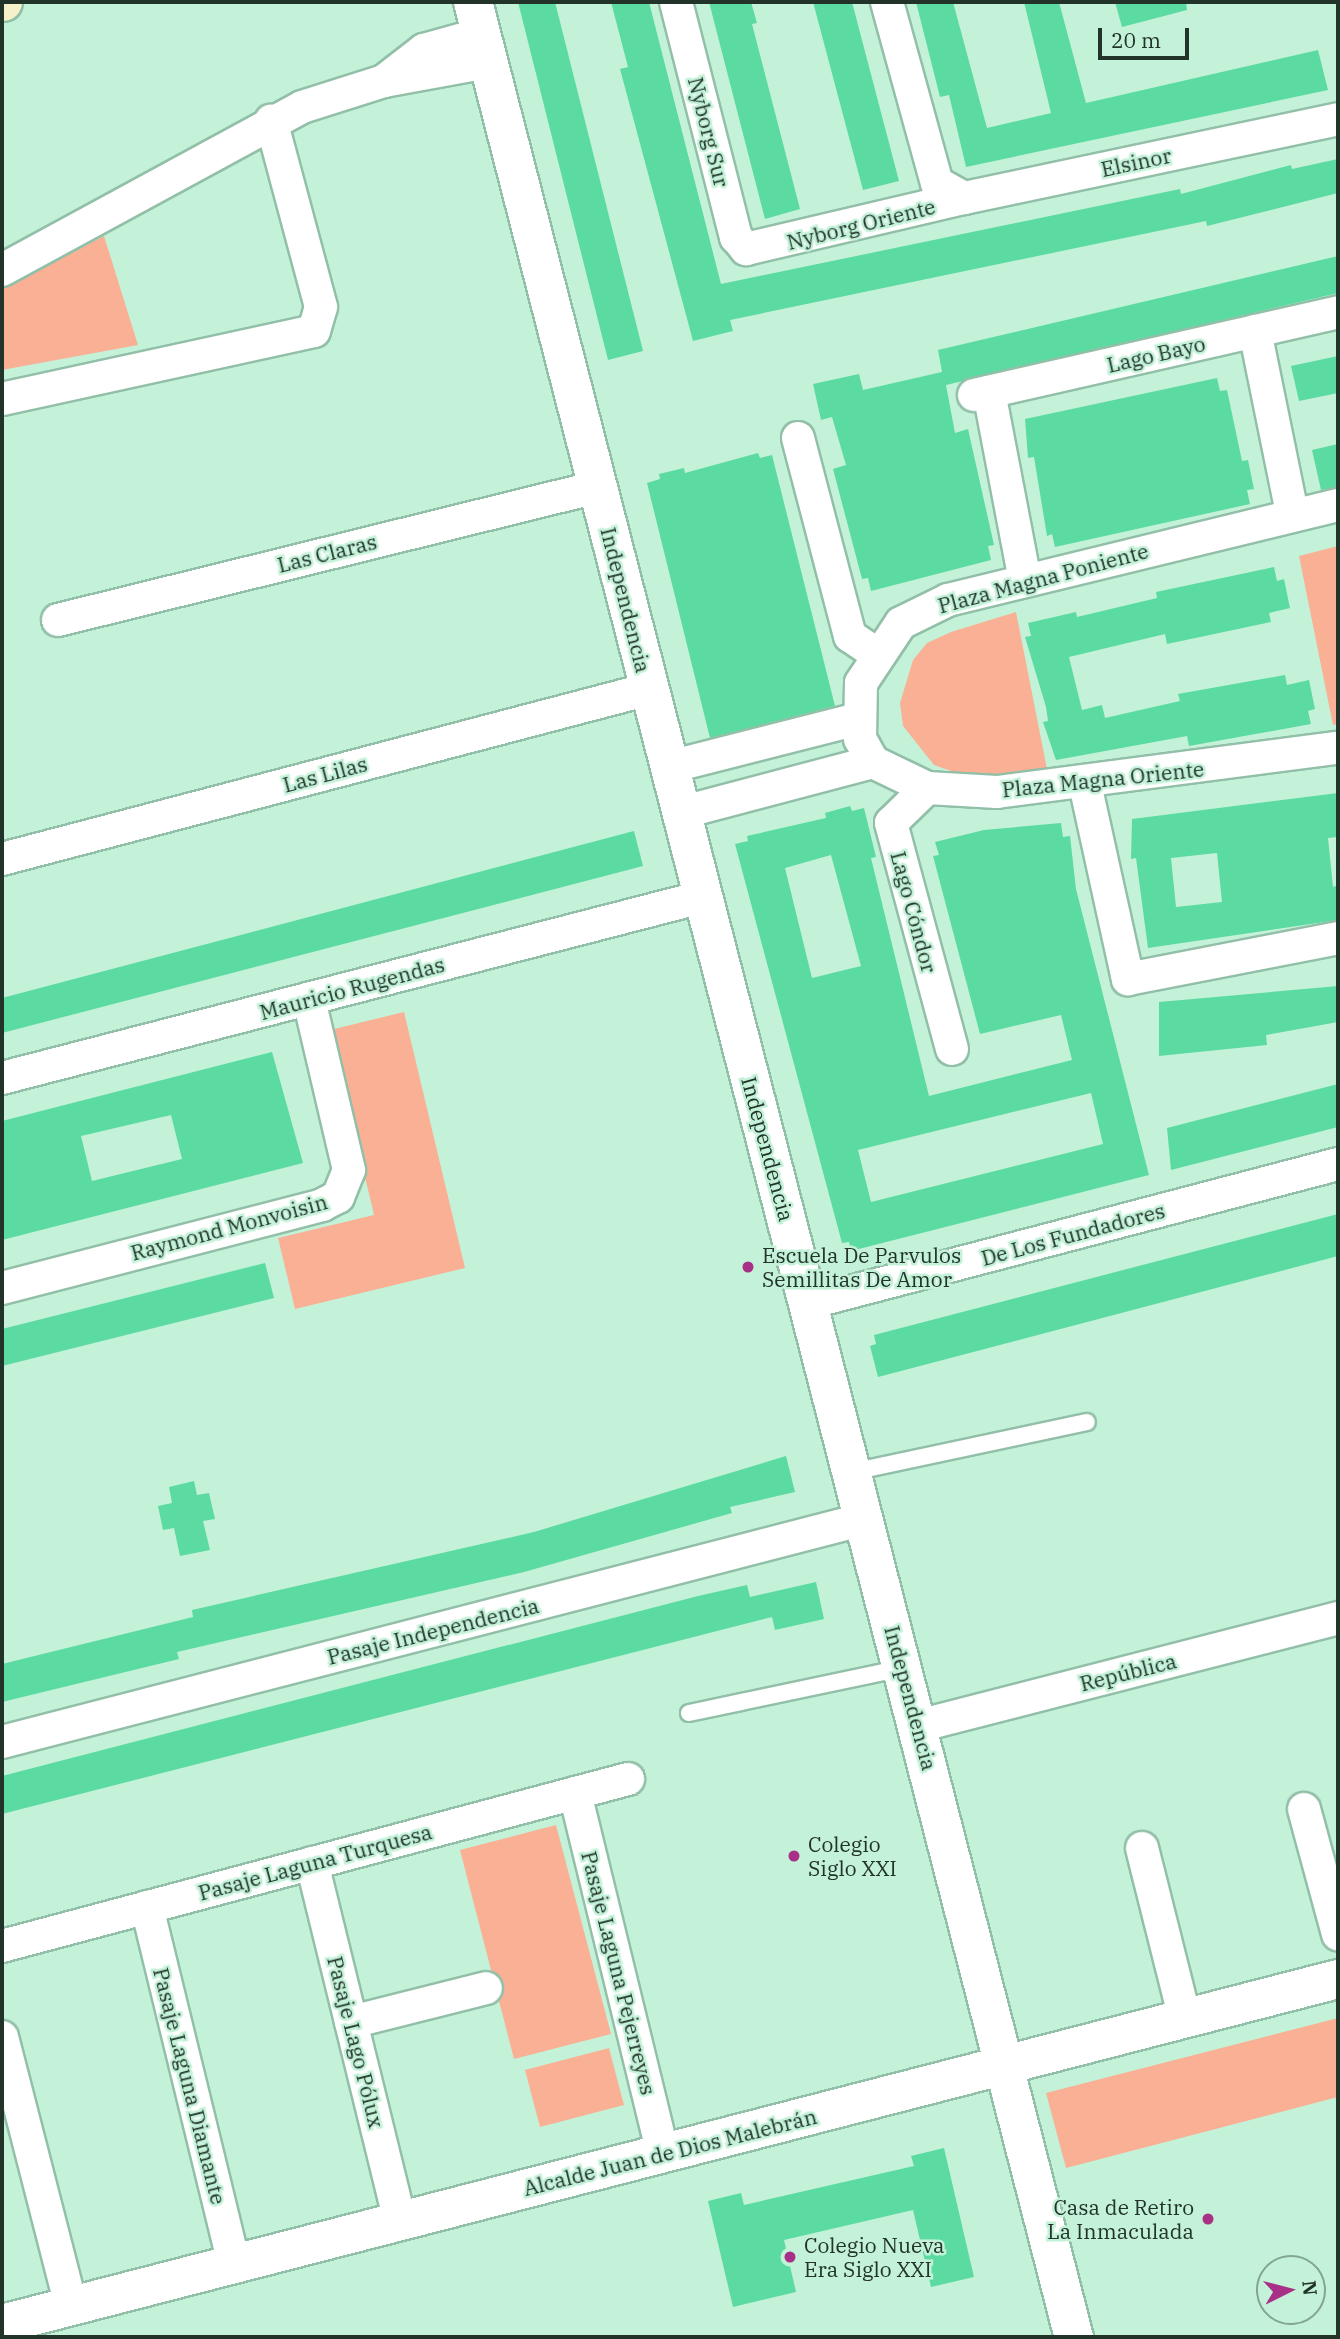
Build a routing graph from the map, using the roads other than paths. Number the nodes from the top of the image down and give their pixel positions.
1 (676, 2) edge
2 (887, 2) edge
3 (481, 33) edge
4 (1338, 119) edge
5 (271, 121) junction
6 (964, 198) junction
7 (757, 249) joint
8 (2, 270) edge
9 (1338, 312) edge
10 (1255, 331) junction
11 (2, 399) edge
12 (798, 438) dead end
13 (597, 487) junction
14 (1338, 505) edge
15 (1292, 513) junction
16 (1026, 582) junction
17 (58, 620) dead end
18 (877, 654) junction
19 (649, 689) junction
20 (858, 719) junction
21 (1338, 748) edge
22 (873, 762) junction
23 (669, 767) junction
24 (1084, 784) junction
25 (927, 788) junction
26 (680, 813) junction
27 (2, 859) edge
28 (702, 897) junction
29 (1338, 938) edge
30 (309, 999) junction
31 (956, 1049) dead end
32 (2, 1078) edge
33 (1338, 1164) edge
34 (2, 1288) edge
35 (808, 1303) junction
36 (1087, 1422) dead end
37 (852, 1472) junction
38 (865, 1520) junction
39 (1338, 1618) edge
40 (903, 1668) junction
41 (689, 1713) dead end
42 (918, 1726) junction
43 (2, 1742) edge
44 (628, 1779) dead end
45 (575, 1793) junction
46 (1304, 1809) dead end
47 (1142, 1848) dead end
48 (312, 1863) junction
49 (147, 1908) junction
50 (1338, 1934) edge
51 (2, 1946) edge
52 (1338, 1979) edge
53 (486, 1988) dead end
54 (1185, 2019) junction
55 (351, 2022) junction
56 (2, 2037) edge
57 (1006, 2066) junction
58 (663, 2154) junction
59 (400, 2222) junction
60 (234, 2264) junction
61 (71, 2306) junction
62 (2, 2324) edge
63 (1074, 2337) edge

1 - 7 street, Nyborg Sur
2 - 6 street
3 - 5 street
3 - 13 street, Independencia
4 - 6 street, Elsinor
5 - 8 street
5 - 11 street
6 - 7 street, Nyborg Oriente
9 - 10 street, Lago Bayo
10 - 15 street
10 - 16 street, Lago Bayo
12 - 18 street
13 - 17 street, Las Claras
13 - 19 street, Independencia
14 - 15 street, Plaza Magna Poniente
15 - 16 street, Plaza Magna Poniente
16 - 18 street, Plaza Magna Poniente
18 - 20 street, Plaza Magna Poniente
19 - 23 street, Independencia
19 - 27 street, Las Lilas
20 - 22 street, Plaza Magna Poniente
20 - 23 street
21 - 24 street, Plaza Magna Oriente
22 - 25 street, Plaza Magna Oriente
22 - 26 street
23 - 26 street, Independencia
24 - 25 street, Plaza Magna Oriente
24 - 29 street
25 - 31 street, Lago Cóndor
26 - 28 street, Independencia
28 - 30 street, Mauricio Rugendas
28 - 35 street, Independencia
30 - 32 street, Mauricio Rugendas
30 - 34 street, Raymond Monvoisin
33 - 35 street, De Los Fundadores
35 - 37 street, Independencia
36 - 37 lane
37 - 38 street, Independencia
38 - 40 street, Independencia
38 - 43 street, Pasaje Independencia
39 - 42 street, República
40 - 41 lane
40 - 42 street, Independencia
42 - 57 street, Independencia
44 - 45 street, Pasaje Laguna Turquesa
45 - 48 street, Pasaje Laguna Turquesa
45 - 58 street, Pasaje Laguna Pejerreyes
46 - 50 street
47 - 54 street
48 - 49 street, Pasaje Laguna Turquesa
48 - 55 street, Pasaje Lago Pólux
49 - 51 street, Pasaje Laguna Turquesa
49 - 60 street, Pasaje Laguna Diamante
52 - 54 street, Alcalde Juan de Dios Malebrán
53 - 55 street
54 - 57 street, Alcalde Juan de Dios Malebrán
55 - 59 street, Pasaje Lago Pólux
56 - 61 street
57 - 58 street, Alcalde Juan de Dios Malebrán
57 - 63 street, Independencia
58 - 59 street, Alcalde Juan de Dios Malebrán
59 - 60 street, Alcalde Juan de Dios Malebrán
60 - 61 street, Alcalde Juan de Dios Malebrán
61 - 62 street, Alcalde Juan de Dios Malebrán

